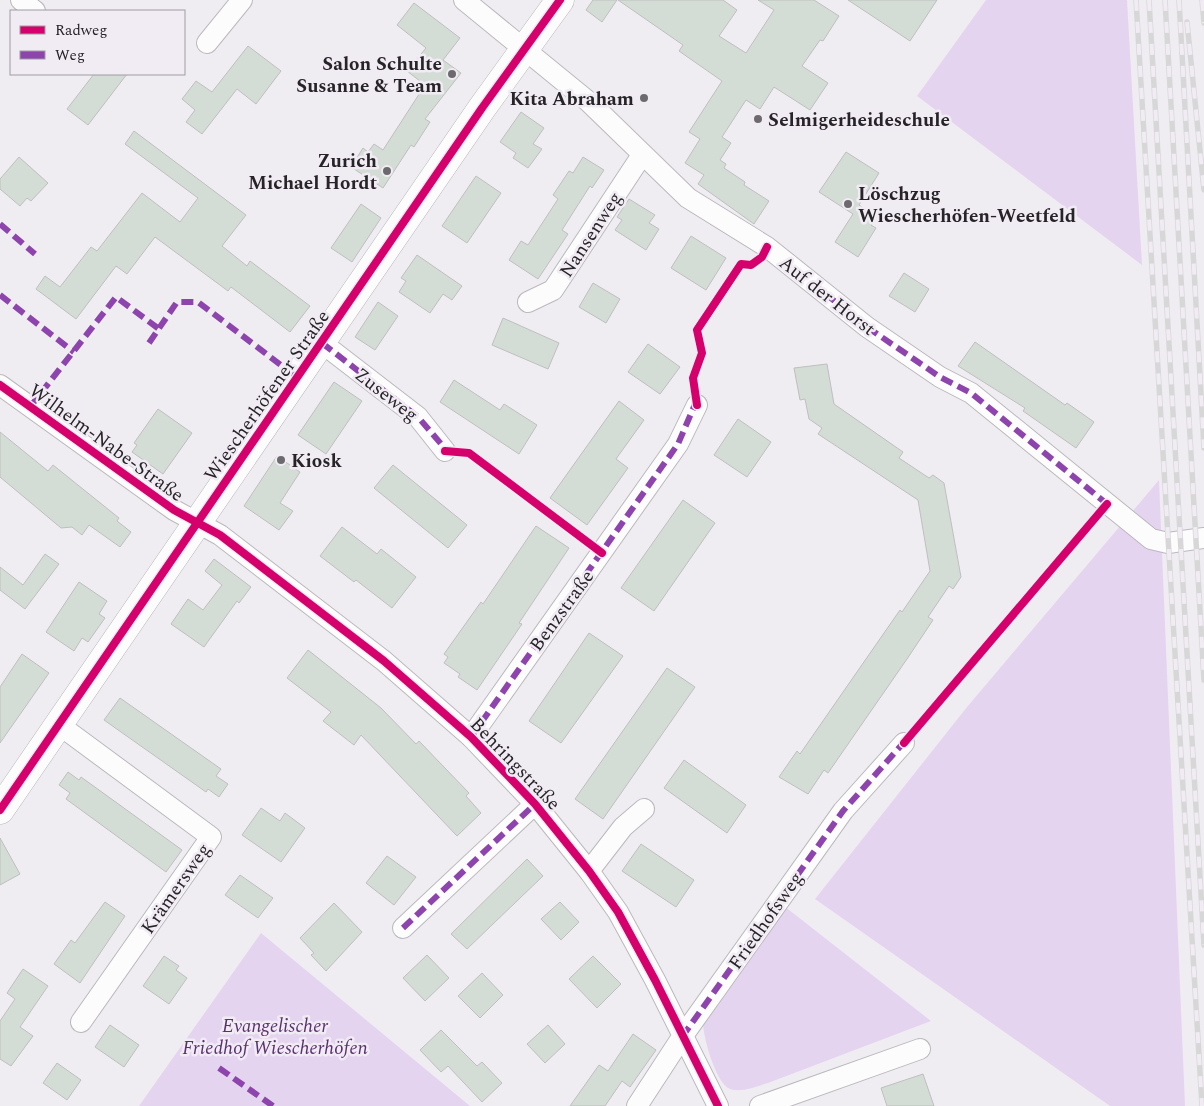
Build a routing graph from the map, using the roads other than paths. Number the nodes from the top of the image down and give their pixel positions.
1 (21, 0) edge
2 (242, 0) edge
3 (464, 0) edge
4 (560, 0) edge
5 (34, 10) edge
6 (207, 43) dead end
7 (527, 49) junction
8 (642, 155) junction
9 (528, 302) dead end
10 (322, 344) junction
11 (0, 385) edge
12 (697, 405) dead end
13 (445, 451) dead end
14 (197, 523) junction
15 (1204, 538) edge
16 (58, 724) junction
17 (471, 737) junction
18 (904, 743) dead end
19 (535, 804) junction
20 (644, 809) dead end
21 (0, 810) edge
22 (589, 870) junction
23 (403, 928) dead end
24 (81, 1022) dead end
25 (682, 1037) junction
26 (920, 1049) dead end
27 (637, 1106) edge
28 (718, 1106) edge
29 (760, 1106) edge

1 - 5 street
2 - 6 street
3 - 7 street, Auf der Horst
4 - 7 street, Wiescherhöfener Straße
7 - 8 street, Auf der Horst
7 - 10 street, Wiescherhöfener Straße
8 - 9 street, Nansenweg
8 - 15 street, Auf der Horst
10 - 13 street, Zuseweg
10 - 14 street, Wiescherhöfener Straße
11 - 14 street, Wilhelm-Nabe-Straße
12 - 17 street, Benzstraße
14 - 16 street, Wiescherhöfener Straße
14 - 17 street, Behringstraße
16 - 21 street, Wiescherhöfener Straße
16 - 24 street, Krämersweg
17 - 19 street, Behringstraße
18 - 25 street, Friedhofsweg
19 - 22 street, Behringstraße
19 - 23 street
20 - 22 street
22 - 25 street, Behringstraße
25 - 27 street, Friedhofsweg
25 - 28 street, Behringstraße
26 - 29 street

